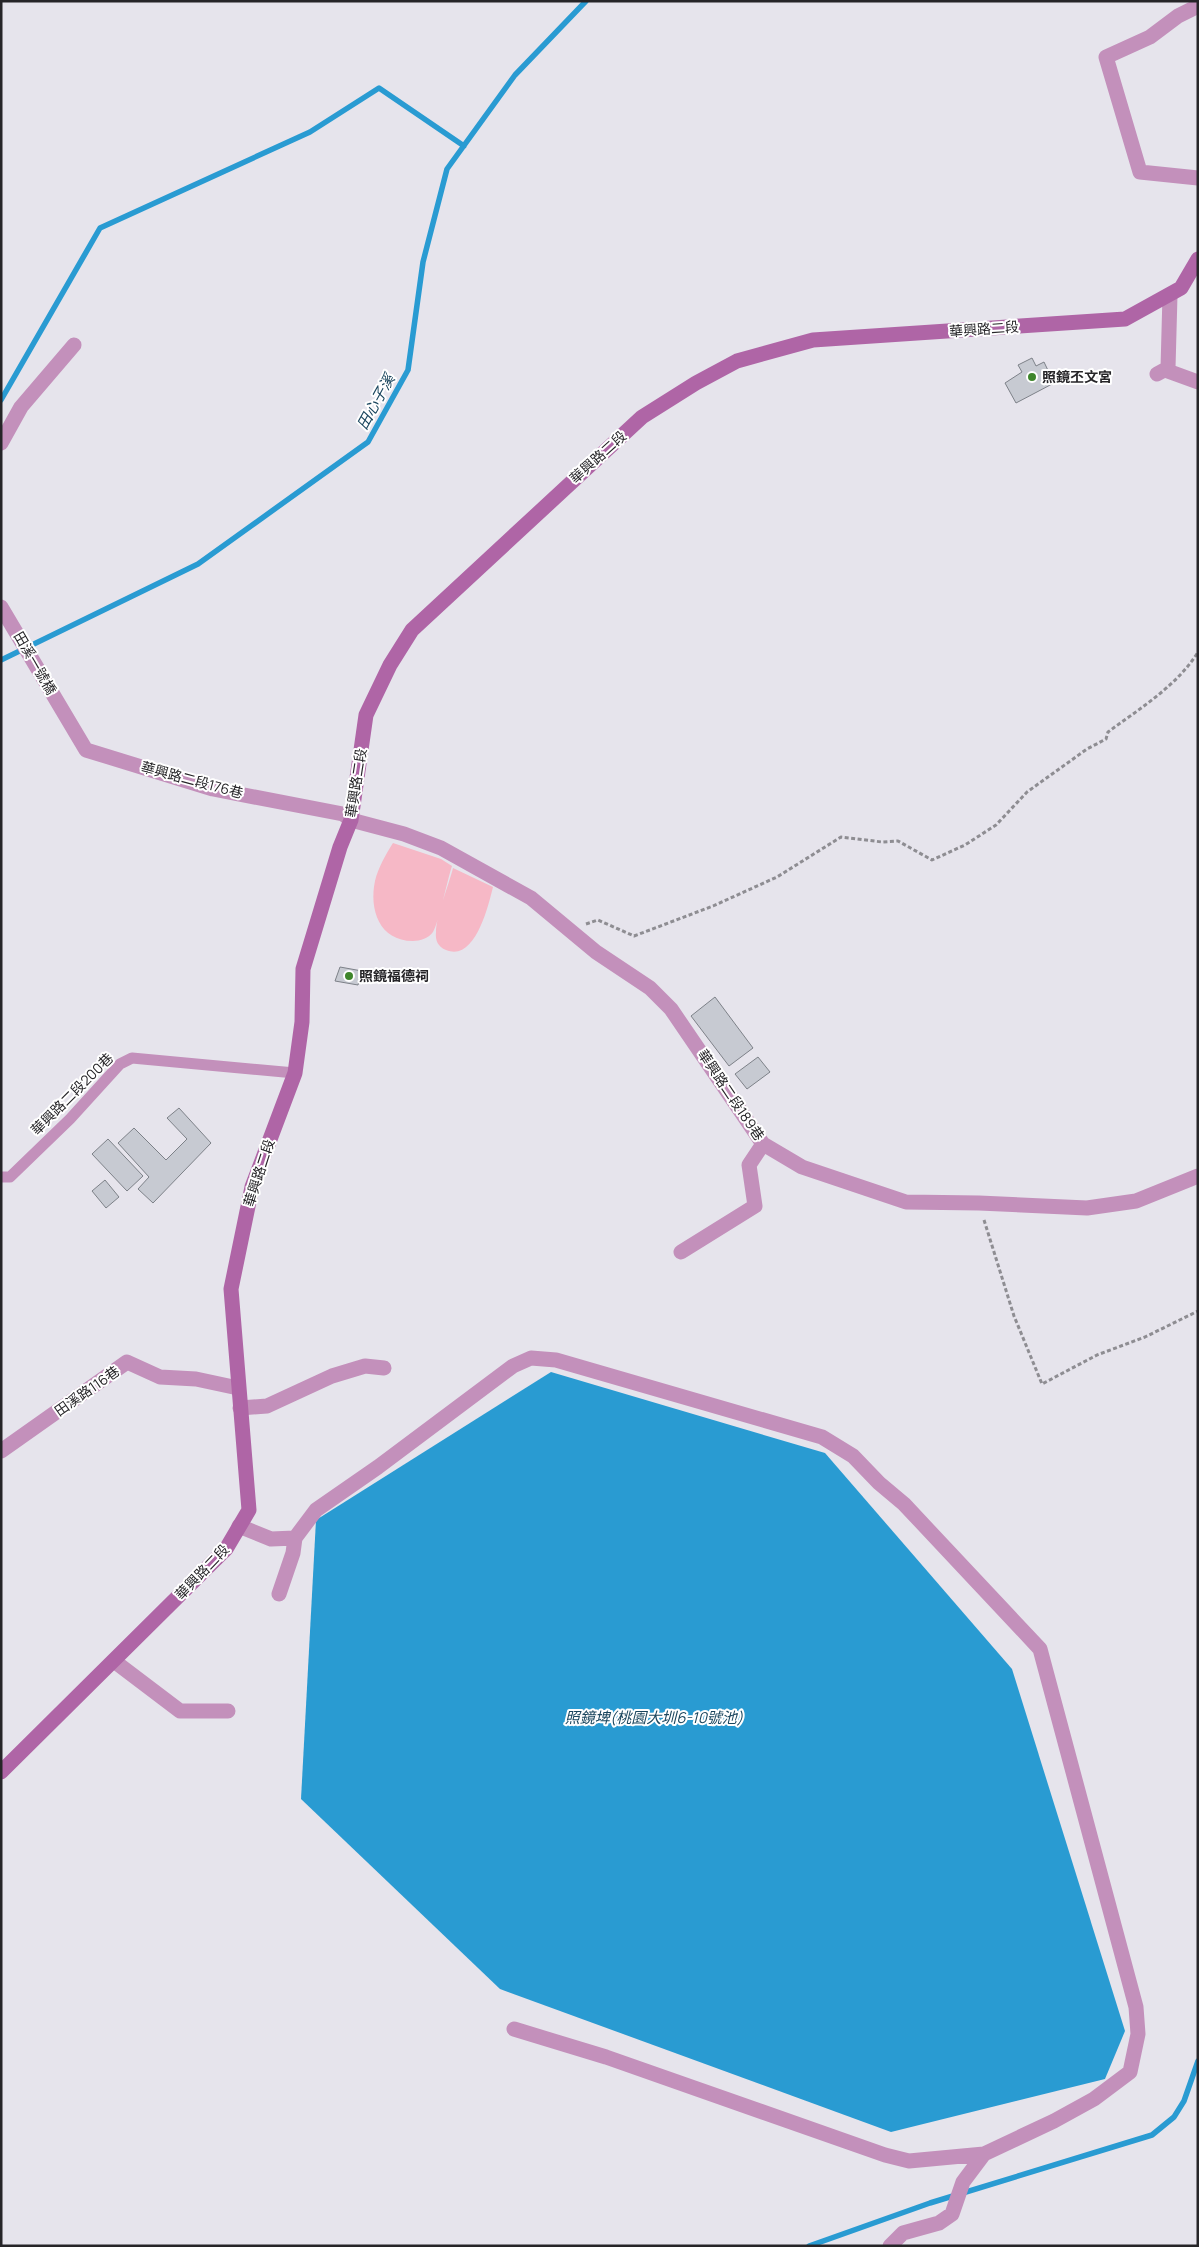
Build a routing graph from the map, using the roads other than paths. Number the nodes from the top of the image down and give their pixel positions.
1 (1198, 6) edge
2 (1198, 178) edge
3 (1198, 259) edge
4 (1170, 294) junction
5 (74, 345) dead end
6 (1198, 382) edge
7 (1, 443) edge
8 (1, 607) edge
9 (58, 703) joint
10 (351, 820) junction
11 (295, 1074) junction
12 (763, 1144) junction
13 (1198, 1176) edge
14 (1, 1177) edge
15 (681, 1252) dead end
16 (384, 1368) dead end
17 (238, 1388) junction
18 (240, 1408) junction
19 (1, 1451) edge
20 (240, 1526) junction
21 (295, 1538) junction
22 (279, 1594) dead end
23 (114, 1661) junction
24 (228, 1710) dead end
25 (1, 1772) edge
26 (514, 2029) dead end
27 (984, 2154) junction
28 (890, 2246) edge

1 - 2 street
3 - 4 street, 華興路二段
4 - 6 street
4 - 10 street, 華興路二段
5 - 7 street
8 - 9 street, 田溪一號橋
9 - 10 street, 華興路二段176巷
10 - 11 street, 華興路二段
10 - 12 street, 華興路二段189巷
11 - 14 lane, 華興路二段200巷
11 - 17 street, 華興路二段
12 - 13 street, 華興路二段189巷
12 - 15 street
16 - 18 street
17 - 18 street, 華興路二段
17 - 19 street, 田溪路116巷
18 - 20 street, 華興路二段
20 - 21 street
20 - 23 street, 華興路二段
21 - 22 street
21 - 27 street
23 - 24 street
23 - 25 street, 華興路二段
26 - 27 street
27 - 28 street

